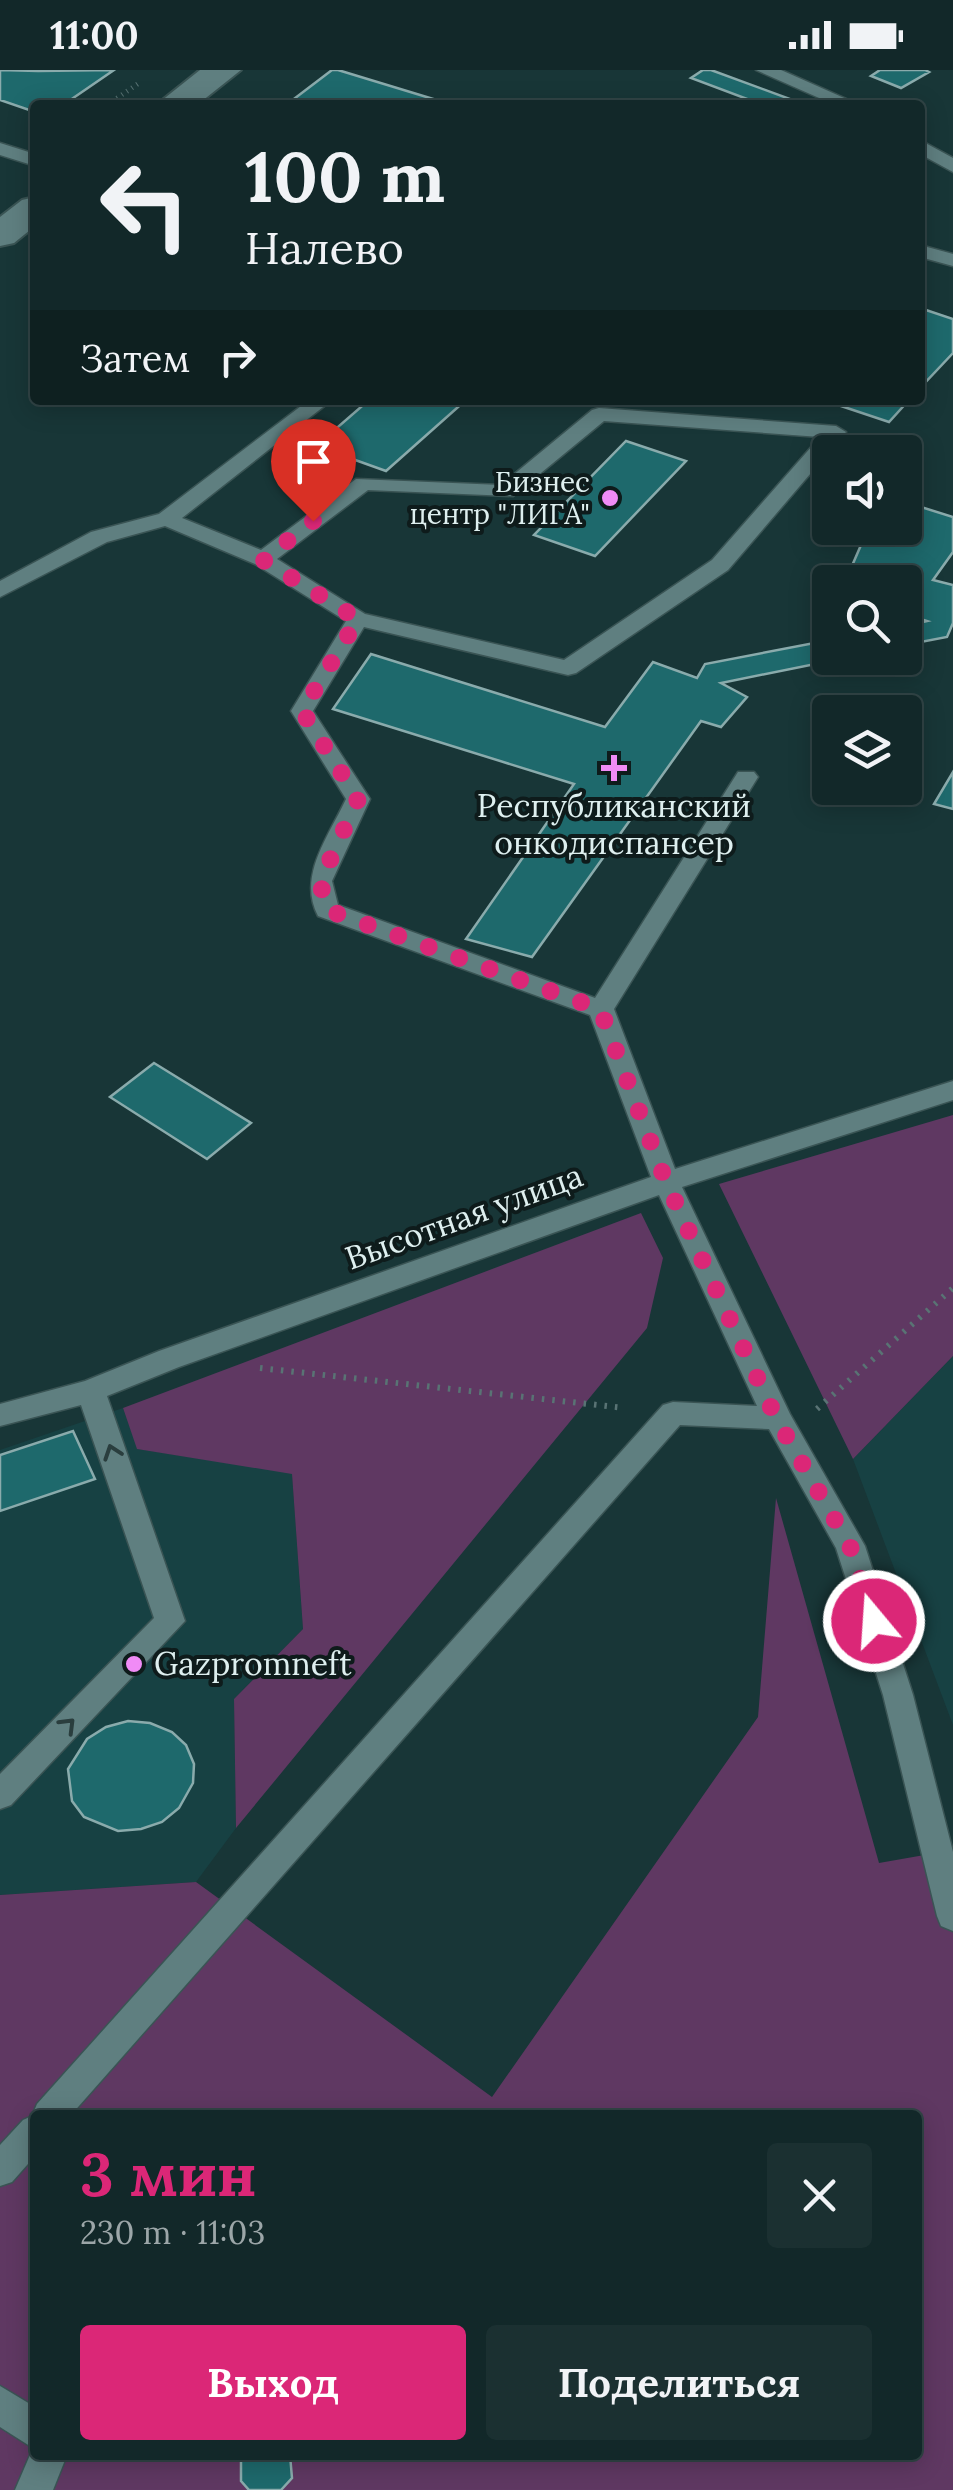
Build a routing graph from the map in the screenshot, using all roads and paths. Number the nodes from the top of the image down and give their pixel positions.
1 (223, 70) edge
2 (765, 70) edge
3 (181, 100) edge
4 (840, 100) edge
5 (0, 148) edge
6 (925, 149) edge
7 (30, 158) edge
8 (953, 166) edge
9 (30, 212) edge
10 (0, 235) edge
11 (925, 252) edge
12 (953, 260) edge
13 (315, 405) edge
14 (167, 518) junction
15 (263, 560) junction
16 (0, 590) edge
17 (358, 619) junction
18 (746, 777) dead end
19 (600, 1009) junction
20 (953, 1090) edge
21 (666, 1182) junction
22 (953, 1288) edge
23 (247, 1367) dead end
24 (91, 1390) junction
25 (674, 1413) junction
26 (0, 1415) edge
27 (776, 1418) junction
28 (0, 1794) edge
29 (953, 1916) edge
30 (53, 2110) edge
31 (30, 2137) edge
32 (0, 2170) edge
33 (0, 2404) edge
34 (30, 2426) edge
35 (46, 2460) edge
36 (34, 2490) edge

1 - 3 main road
2 - 4 lane
5 - 7 lane
6 - 8 lane
9 - 10 main road
11 - 12 lane
13 - 14 lane
14 - 15 lane
14 - 16 lane
15 - 17 lane
15 - 17 lane
17 - 19 lane
18 - 19 lane
19 - 21 lane
20 - 21 lane, Высотная улица
21 - 24 lane, Высотная улица
21 - 27 lane
22 - 27 path
23 - 25 path
24 - 26 lane, Высотная улица
28 -> 24 lane
25 - 27 lane
25 - 30 lane
27 - 29 lane
31 - 32 lane
33 - 34 lane
35 - 36 lane

